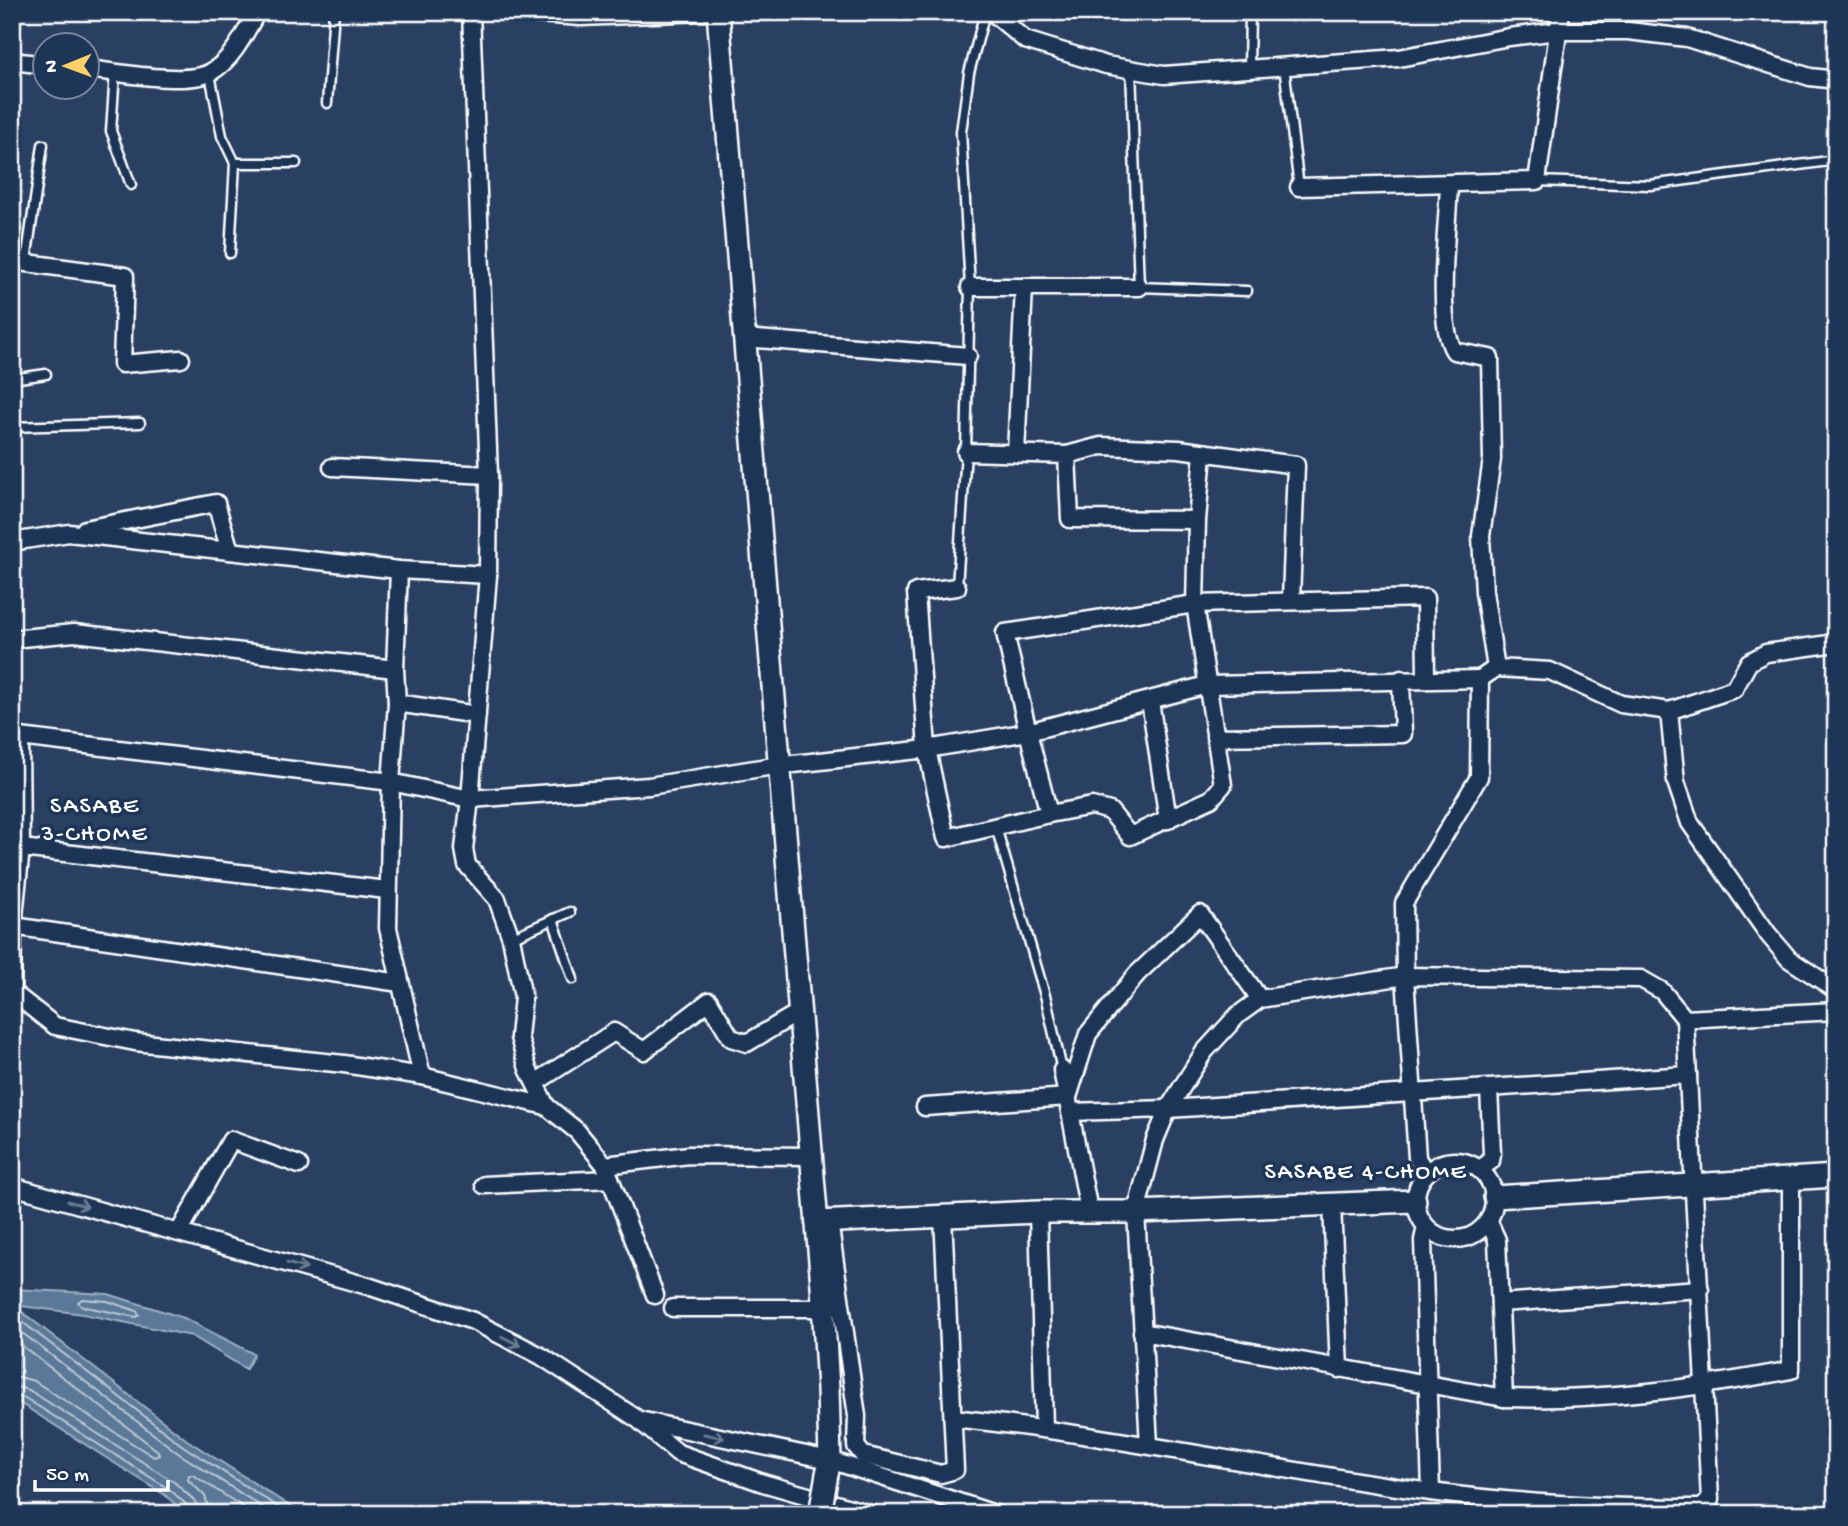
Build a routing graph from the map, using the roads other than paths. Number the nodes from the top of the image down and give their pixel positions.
1 (257, 12) edge
2 (334, 12) edge
3 (471, 12) edge
4 (509, 12) edge
5 (704, 12) edge
6 (718, 12) edge
7 (985, 12) edge
8 (992, 12) edge
9 (1251, 12) edge
10 (1561, 12) edge
11 (1559, 31) junction
12 (12, 61) edge
13 (32, 63) edge
14 (1284, 66) junction
15 (1131, 69) junction
16 (1249, 70) junction
17 (102, 71) edge
18 (115, 72) junction
19 (210, 74) junction
20 (1836, 80) edge
21 (327, 103) dead end
22 (43, 145) dead end
23 (1836, 160) edge
24 (235, 163) junction
25 (296, 163) dead end
26 (1537, 181) junction
27 (1450, 184) junction
28 (131, 185) dead end
29 (1299, 187) joint
30 (230, 253) dead end
31 (19, 261) edge
32 (1024, 287) junction
33 (1139, 287) junction
34 (970, 288) junction
35 (1247, 291) dead end
36 (744, 338) junction
37 (968, 356) junction
38 (181, 359) dead end
39 (46, 374) dead end
40 (12, 379) edge
41 (140, 423) dead end
42 (12, 426) edge
43 (966, 452) junction
44 (1016, 453) junction
45 (1203, 454) junction
46 (1067, 456) junction
47 (332, 467) dead end
48 (489, 475) junction
49 (1197, 520) junction
50 (69, 533) junction
51 (12, 542) edge
52 (230, 551) junction
53 (399, 570) junction
54 (488, 575) junction
55 (957, 587) joint
56 (1291, 600) junction
57 (1195, 604) junction
58 (12, 639) edge
59 (1836, 643) edge
60 (1496, 668) junction
61 (395, 669) junction
62 (1426, 678) junction
63 (1401, 679) junction
64 (1480, 679) junction
65 (1207, 685) junction
66 (1150, 701) junction
67 (397, 703) junction
68 (1669, 711) junction
69 (477, 715) junction
70 (1028, 732) junction
71 (1215, 737) junction
72 (16, 738) edge
73 (927, 749) junction
74 (780, 766) junction
75 (391, 782) junction
76 (470, 799) junction
77 (1049, 814) junction
78 (1168, 820) junction
79 (996, 827) junction
80 (21, 848) junction
81 (387, 890) junction
82 (570, 912) dead end
83 (553, 919) junction
84 (13, 926) edge
85 (511, 938) junction
86 (1405, 976) junction
87 (573, 979) dead end
88 (400, 983) junction
89 (1836, 990) edge
90 (1260, 999) junction
91 (1836, 1011) edge
92 (799, 1012) junction
93 (1685, 1019) junction
94 (1062, 1070) joint
95 (1688, 1075) junction
96 (422, 1076) junction
97 (535, 1083) junction
98 (1489, 1089) junction
99 (1413, 1093) junction
100 (1069, 1104) junction
101 (546, 1106) junction
102 (925, 1107) dead end
103 (1168, 1109) junction
104 (812, 1156) junction
105 (299, 1165) dead end
106 (1480, 1169) junction
107 (607, 1172) junction
108 (1426, 1173) junction
109 (1836, 1176) edge
110 (1791, 1179) junction
111 (484, 1185) dead end
112 (1695, 1185) junction
113 (12, 1186) edge
114 (1495, 1197) junction
115 (1415, 1201) junction
116 (1332, 1204) junction
117 (1038, 1212) junction
118 (1089, 1212) junction
119 (1136, 1212) junction
120 (943, 1216) junction
121 (823, 1221) junction
122 (1489, 1222) junction
123 (1426, 1227) junction
124 (178, 1232) junction
125 (1700, 1289) junction
126 (655, 1295) dead end
127 (1500, 1303) junction
128 (673, 1308) dead end
129 (823, 1308) junction
130 (1142, 1332) junction
131 (1339, 1369) junction
132 (1428, 1383) junction
133 (1706, 1387) junction
134 (1504, 1398) junction
135 (953, 1418) junction
136 (639, 1420) junction
137 (1044, 1427) junction
138 (1149, 1445) junction
139 (828, 1467) junction
140 (1431, 1492) junction
141 (820, 1514) edge
142 (871, 1514) edge
143 (995, 1514) edge

1 - 19 street
2 - 21 lane
3 - 48 street
4 - 5 street
6 - 36 street
7 - 34 lane
8 - 15 street
9 - 16 lane
10 - 11 street
11 - 14 street
11 - 20 street
11 - 26 street
12 - 13 street
14 - 16 street
14 - 29 lane
15 - 16 street
15 - 33 lane
17 - 18 street
18 - 19 street
18 - 28 lane
19 - 24 lane
22 - 31 lane
23 - 26 lane
24 - 25 lane
24 - 30 lane
26 - 27 street
27 - 29 street
27 - 60 street
31 - 38 street
32 - 33 street
32 - 34 street
32 - 44 street
33 - 35 lane
34 - 37 lane
36 - 37 street
36 - 74 street
37 - 43 lane
39 - 40 lane
41 - 42 lane
43 - 44 street
43 - 55 lane
44 - 46 street
45 - 46 street
45 - 49 street
45 - 56 street
46 - 49 street
47 - 48 street
48 - 54 street
49 - 57 street
50 - 51 street
50 - 52 street
50 - 52 street
52 - 53 street
53 - 54 street
53 - 61 street
54 - 69 street
55 - 73 street
56 - 57 street
56 - 62 street
57 - 65 street
57 - 70 street
58 - 61 street
59 - 68 street
60 - 64 street
60 - 68 street
61 - 67 street
62 - 63 street
62 - 64 street
63 - 65 street
63 - 71 street
64 - 86 street
65 - 66 street
65 - 71 street
66 - 70 street
66 - 78 street
67 - 69 street
67 - 75 street
68 - 89 street
69 - 76 street
70 - 73 street
70 - 77 street
71 - 78 street
72 - 75 street
72 - 80 street
73 - 74 street
73 - 79 street
74 - 76 street
74 - 92 street
75 - 76 street
75 - 81 street
76 - 85 street
77 - 78 street
77 - 79 street
79 - 94 lane
80 - 81 street
80 - 84 street
81 - 88 street
82 - 83 lane
83 - 85 lane
83 - 87 lane
84 - 88 street
84 - 96 street
85 - 97 street
86 - 90 street
86 - 93 street
86 - 99 street
88 - 96 street
90 - 100 street
90 - 103 street
91 - 93 street
92 - 97 street
92 - 104 street
93 - 95 street
94 - 100 street
95 - 98 street
95 - 112 street
96 - 101 street
97 - 101 street
98 - 99 street
98 - 106 street
99 - 103 street
99 - 108 street
100 - 102 street
100 - 103 street
100 - 118 street
101 - 107 street
103 - 119 street
104 - 107 street
104 - 121 street
105 - 124 street
106 - 108 street
106 - 114 street
107 - 111 street
107 - 126 street
108 - 115 street
109 - 110 street
110 - 112 street
110 - 133 street
112 - 114 street
112 - 125 street
113 -> 124 street
114 - 122 street
115 - 116 street
115 - 123 street
116 - 119 street
116 - 131 street
117 - 118 street
117 - 120 street
117 - 137 street
118 - 119 street
119 - 130 street
120 - 121 street
120 - 135 street
121 - 129 street
121 - 135 street
122 - 123 street
122 - 127 street
123 - 132 street
124 -> 136 street
125 - 127 street
125 - 133 street
127 - 134 street
128 - 129 street
129 - 139 street
130 - 131 street
130 - 138 street
131 - 132 street
132 - 134 street
132 - 140 street
133 - 134 street
133 - 140 street
135 - 137 street
136 -> 139 street
136 - 142 street
137 - 138 street
138 - 140 street
139 - 141 street, bridge
139 - 143 street

